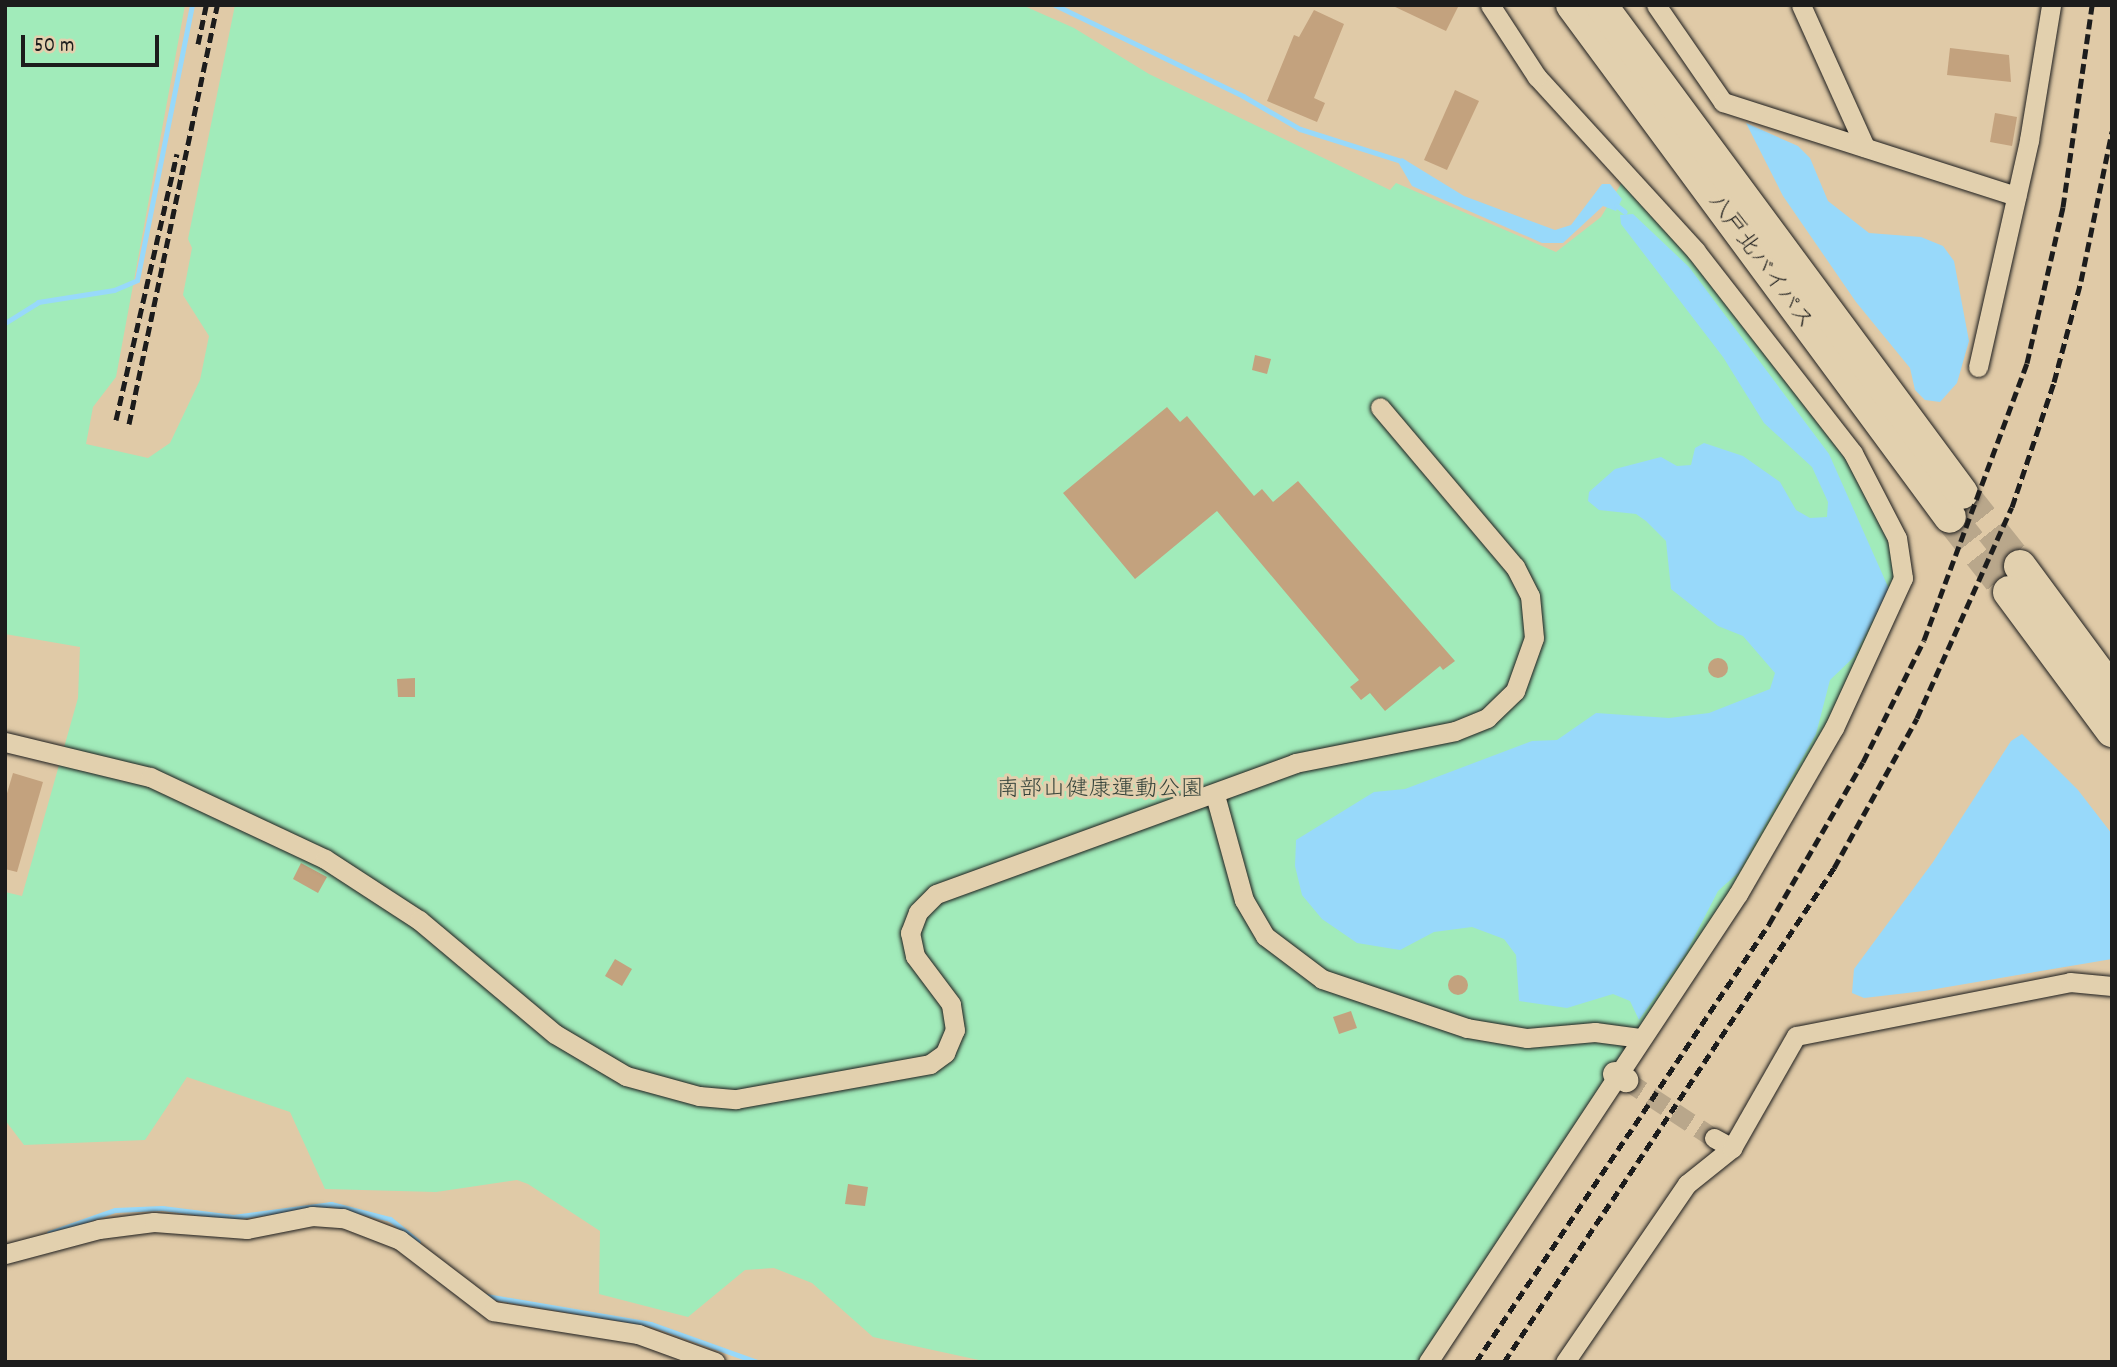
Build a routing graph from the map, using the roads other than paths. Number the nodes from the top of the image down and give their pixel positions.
1 (1490, 5) edge
2 (1572, 5) edge
3 (1601, 5) edge
4 (1656, 5) edge
5 (1801, 5) edge
6 (2051, 5) edge
7 (1865, 146) junction
8 (2016, 196) junction
9 (1978, 367) dead end
10 (1380, 407) dead end
11 (2112, 691) edge
12 (2112, 731) edge
13 (5, 742) edge
14 (1215, 795) junction
15 (2112, 986) edge
16 (1640, 1038) junction
17 (1714, 1138) tunnel mouth
18 (1732, 1148) junction
19 (5, 1254) edge
20 (715, 1362) edge
21 (1428, 1362) edge
22 (1565, 1362) edge

1 - 16 street
2 - 3 highway, 八戸北バイパス
4 - 7 street
5 - 7 street
6 - 8 street
7 - 8 street
8 - 9 street
10 - 14 street
11 - 12 highway
13 - 14 street
14 - 16 street
15 - 18 street
16 - 21 street
17 - 18 street
18 - 22 street
19 - 20 street

